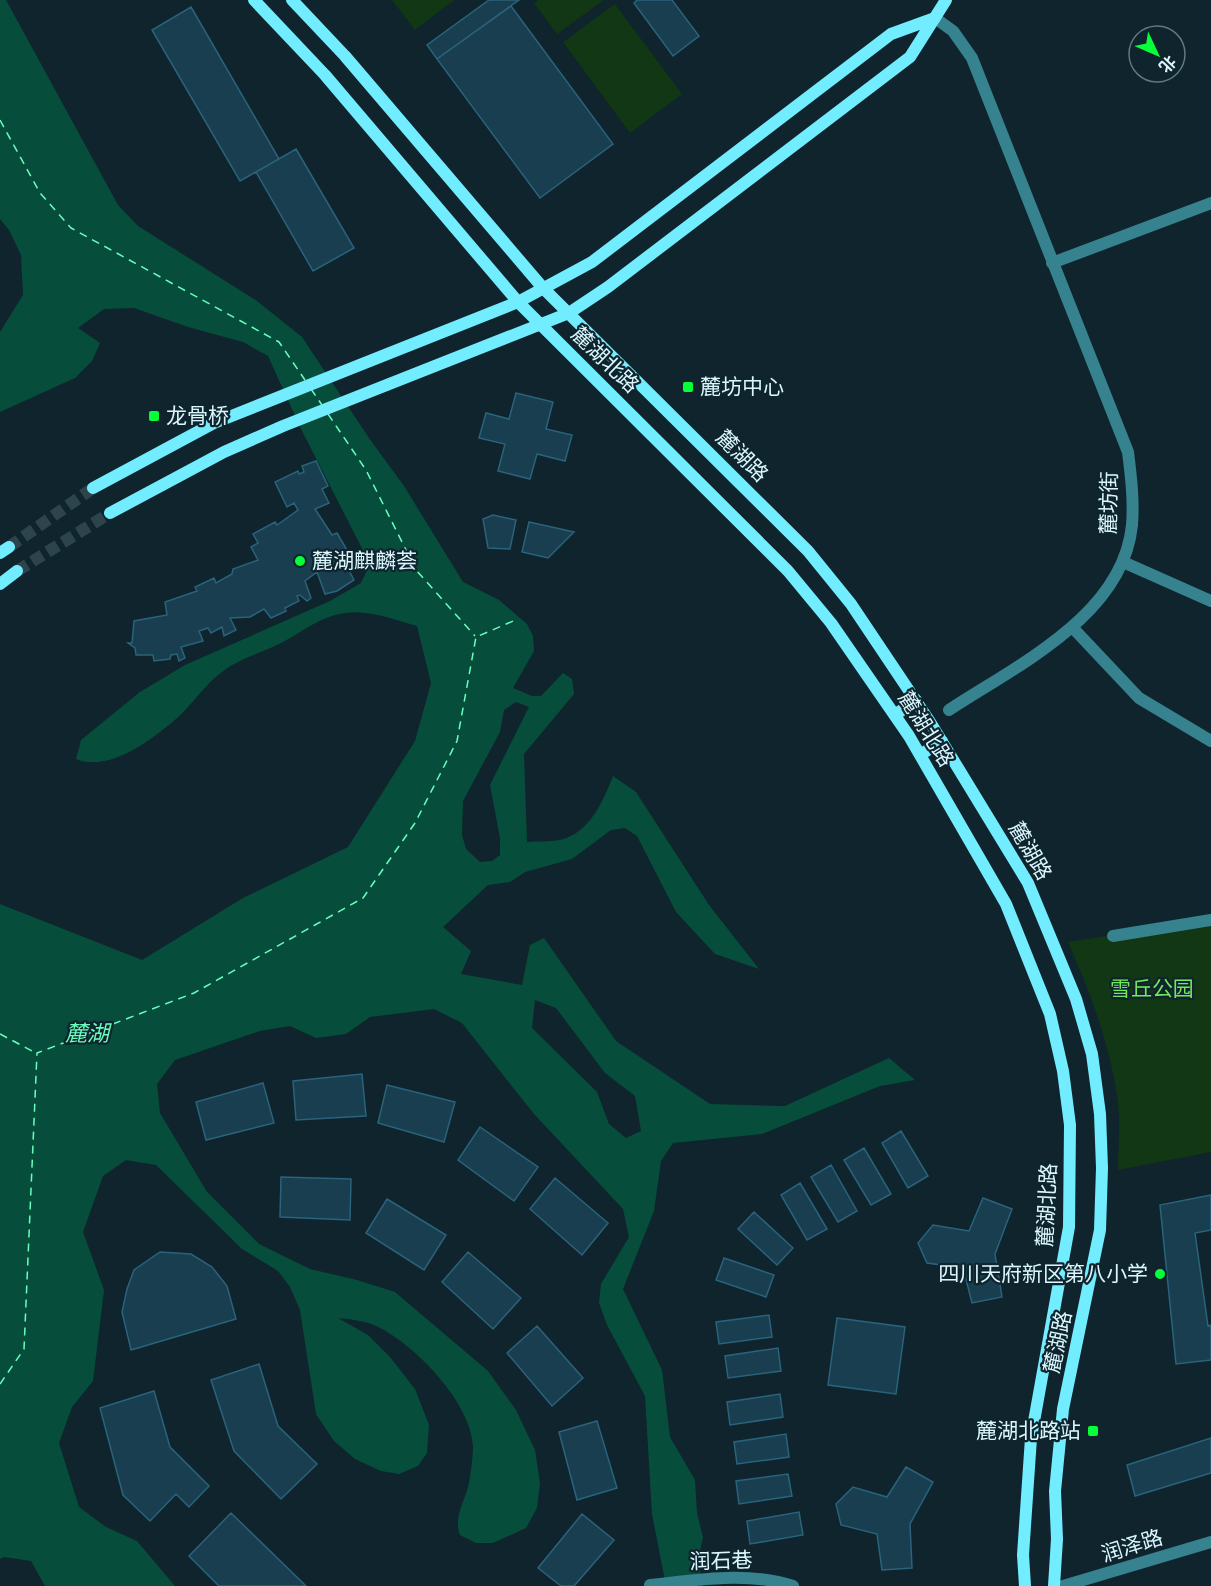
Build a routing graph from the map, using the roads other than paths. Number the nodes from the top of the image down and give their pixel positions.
1 (254, 0) edge
2 (292, 0) edge
3 (946, 0) edge
4 (935, 18) junction
5 (1211, 203) edge
6 (1052, 263) junction
7 (543, 288) junction
8 (518, 302) junction
9 (569, 313) junction
10 (541, 326) junction
11 (93, 488) tunnel mouth
12 (110, 513) tunnel mouth
13 (1123, 562) junction
14 (17, 571) tunnel mouth
15 (0, 584) edge
16 (1211, 601) edge
17 (1072, 627) junction
18 (916, 700) junction
19 (949, 710) dead end
20 (895, 715) junction
21 (942, 741) junction
22 (1211, 741) edge
23 (920, 755) junction
24 (1211, 920) edge
25 (1113, 936) dead end
26 (1211, 1542) edge
27 (650, 1585) edge
28 (794, 1586) edge
29 (1025, 1586) edge
30 (1054, 1586) edge
31 (1064, 1586) edge

1 - 8 street, 麓湖北路
2 - 7 street, 麓湖路
3 - 4 street
4 - 6 street, 麓坊街
4 - 7 street
4 - 9 street
5 - 6 street
6 - 13 street, 麓坊街
7 - 8 street
7 - 9 street, 麓湖路
8 - 10 street, 麓湖北路
8 - 11 street
9 - 10 street
9 - 18 street, 麓湖路
10 - 12 street
10 - 20 street, 麓湖北路
13 - 16 street
13 - 17 street, 麓坊街
14 - 15 street
17 - 19 street, 麓坊街
17 - 22 street
18 - 20 street
18 - 21 street, 麓湖路
20 - 23 street, 麓湖北路
21 - 23 street
21 - 30 street, 麓湖路
23 - 29 street, 麓湖北路
24 - 25 street
26 - 31 street, 润泽路
27 - 28 street, 润石巷

